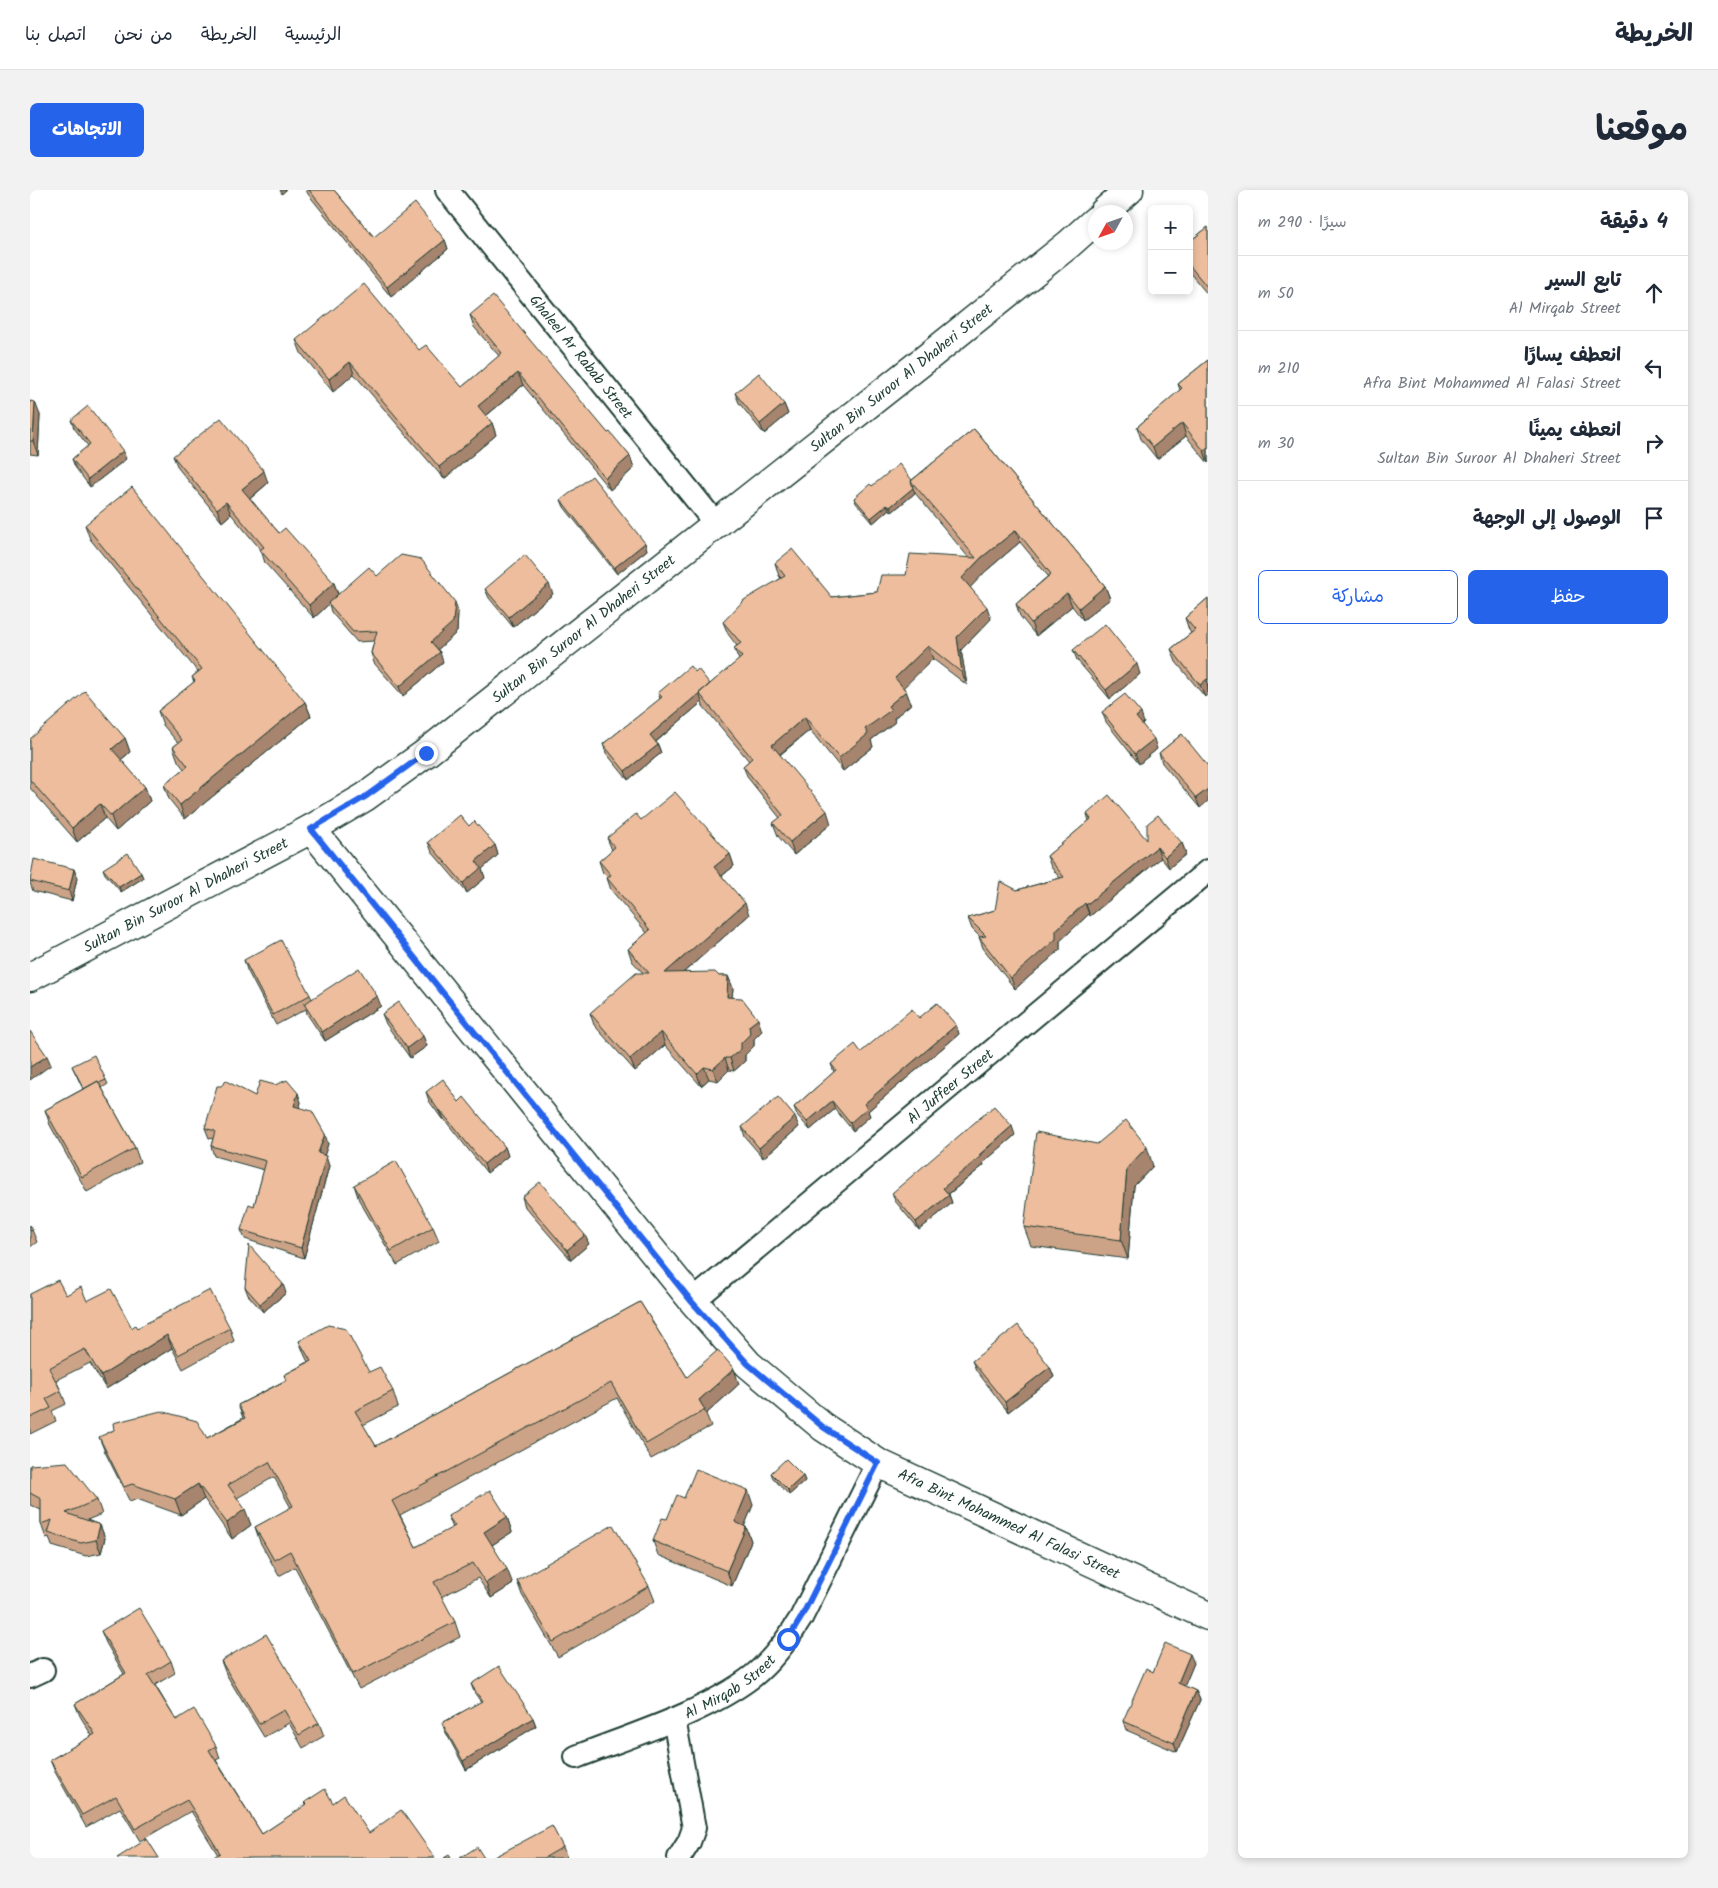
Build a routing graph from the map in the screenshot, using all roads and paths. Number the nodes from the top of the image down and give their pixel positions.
1 (447, 190) edge
2 (1129, 190) edge
3 (1112, 205) edge
4 (1088, 227) edge
5 (716, 524) junction
6 (311, 829) junction
7 (1208, 871) edge
8 (30, 976) edge
9 (692, 1302) junction
10 (878, 1463) junction
11 (1208, 1616) edge
12 (674, 1719) junction
13 (576, 1757) dead end
14 (679, 1858) edge

1 - 5 street, Ghaleel Ar Rabab Street
2 - 3 street
4 - 5 street, Sultan Bin Suroor Al Dhaheri Street
5 - 6 street, Sultan Bin Suroor Al Dhaheri Street
6 - 8 street, Sultan Bin Suroor Al Dhaheri Street
6 - 9 street, Afra Bint Mohammed Al Falasi Street
7 - 9 street, Al Juffeer Street
9 - 10 street, Afra Bint Mohammed Al Falasi Street
10 - 11 street, Afra Bint Mohammed Al Falasi Street
10 - 12 street, Al Mirqab Street
12 - 13 street, Al Mirqab Street
12 - 14 street, Al Mirqab Street

